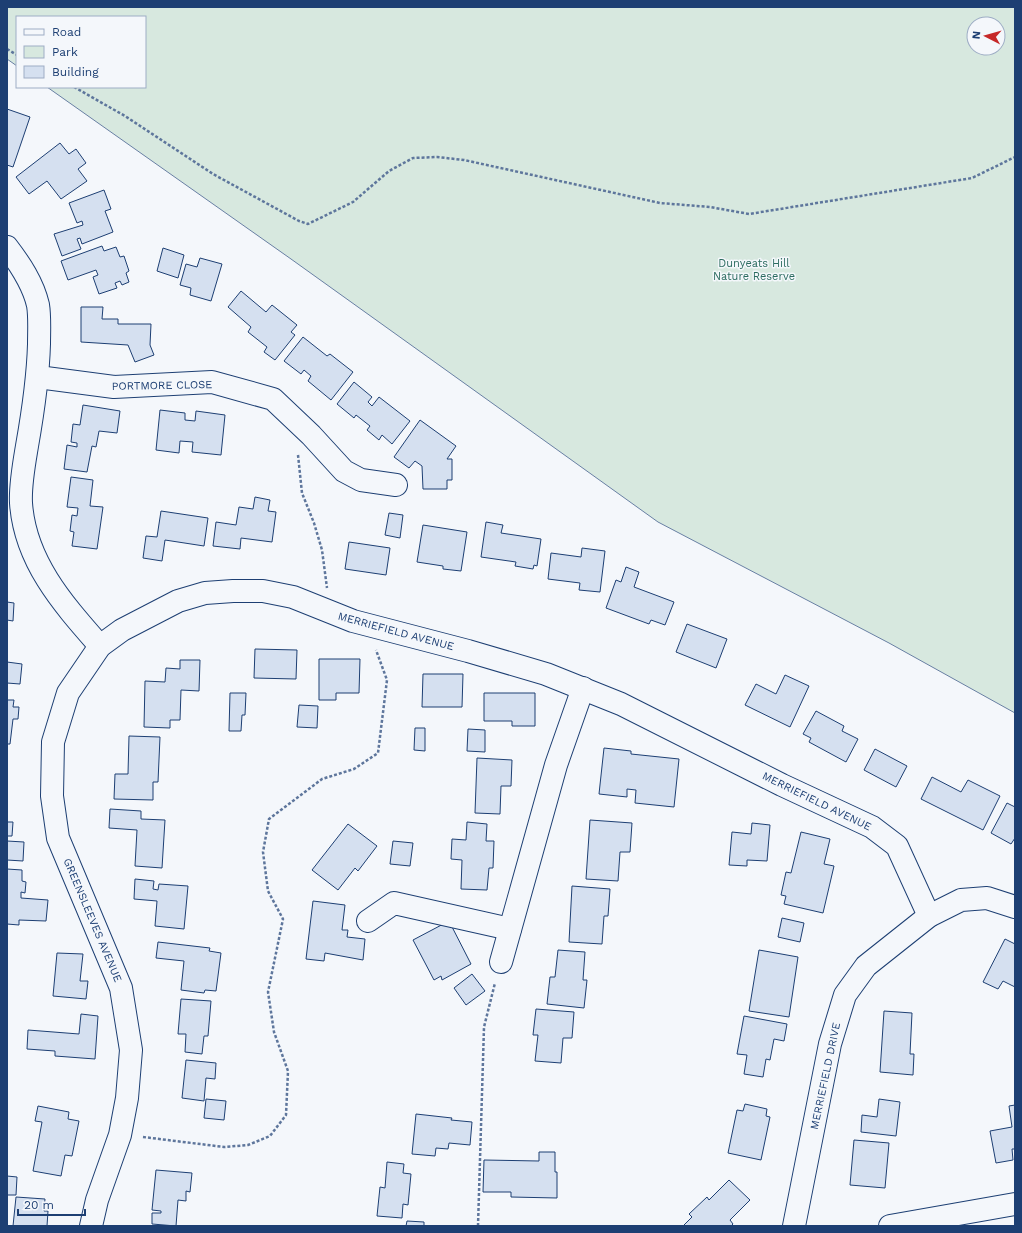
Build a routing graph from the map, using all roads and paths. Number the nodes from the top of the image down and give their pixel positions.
1 (7, 50) edge
2 (16, 54) edge
3 (76, 88) edge
4 (1015, 157) edge
5 (7, 247) edge
6 (38, 377) junction
7 (296, 421) junction
8 (396, 485) dead end
9 (323, 610) junction
10 (370, 625) junction
11 (100, 646) junction
12 (583, 688) junction
13 (1015, 907) edge
14 (929, 916) junction
15 (368, 921) dead end
16 (510, 929) junction
17 (500, 962) joint
18 (120, 1135) junction
19 (1015, 1204) edge
20 (91, 1226) edge
21 (478, 1226) edge
22 (796, 1226) edge
23 (890, 1226) edge

1 - 2 path
3 - 4 path
5 - 6 street
6 - 7 street, PORTMORE CLOSE
6 - 11 street
7 - 8 street, PORTMORE CLOSE
7 - 9 path
9 - 10 street, MERRIEFIELD AVENUE
9 - 11 street, MERRIEFIELD AVENUE
10 - 12 street, MERRIEFIELD AVENUE
10 - 18 path
11 - 18 street, GREENSLEEVES AVENUE
12 - 14 street, MERRIEFIELD AVENUE
12 - 16 street
13 - 14 street
14 - 22 street, MERRIEFIELD DRIVE
15 - 16 street
16 - 17 street
17 - 21 path
18 - 20 street, GREENSLEEVES AVENUE
19 - 23 street

